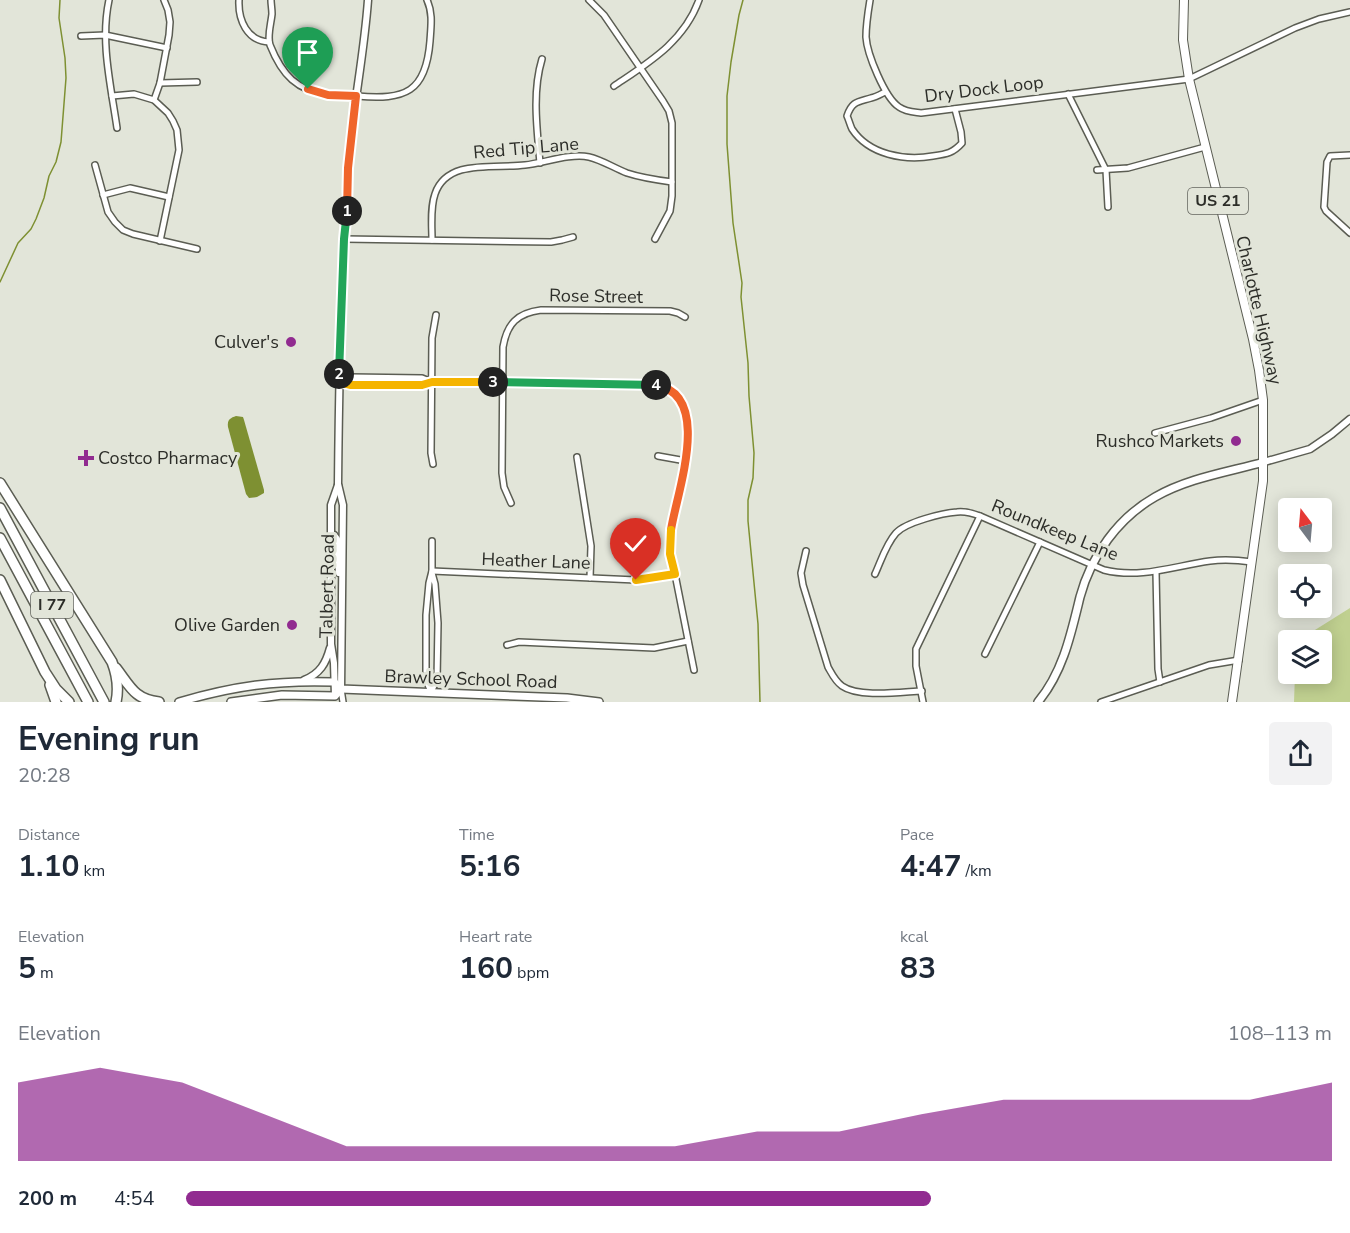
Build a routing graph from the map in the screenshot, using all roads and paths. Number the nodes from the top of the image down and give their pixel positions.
1 (109, 0) edge
2 (164, 0) edge
3 (239, 0) edge
4 (271, 0) edge
5 (368, 0) edge
6 (427, 0) edge
7 (589, 0) edge
8 (699, 0) edge
9 (870, 0) edge
10 (1184, 0) edge
11 (1350, 12) edge
12 (105, 35) junction
13 (81, 36) dead end
14 (269, 42) junction
15 (166, 48) junction
16 (542, 59) dead end
17 (640, 68) junction
18 (1189, 79) junction
19 (197, 82) dead end
20 (160, 83) junction
21 (614, 87) dead end
22 (885, 92) junction
23 (1068, 94) junction
24 (112, 96) junction
25 (356, 96) junction
26 (154, 100) junction
27 (955, 109) junction
28 (117, 128) dead end
29 (1205, 147) junction
30 (1350, 155) edge
31 (540, 163) junction
32 (95, 165) dead end
33 (1096, 170) dead end
34 (1106, 170) junction
35 (672, 182) junction
36 (103, 195) junction
37 (169, 197) junction
38 (1108, 207) dead end
39 (1350, 233) edge
40 (573, 237) dead end
41 (344, 239) junction
42 (655, 239) dead end
43 (432, 240) junction
44 (160, 241) junction
45 (197, 249) dead end
46 (436, 315) dead end
47 (685, 317) dead end
48 (339, 382) junction
49 (432, 382) junction
50 (503, 382) junction
51 (1263, 400) junction
52 (1350, 419) edge
53 (1155, 433) dead end
54 (658, 456) dead end
55 (577, 457) dead end
56 (686, 461) junction
57 (1264, 462) junction
58 (433, 464) dead end
59 (0, 483) edge
60 (338, 484) junction
61 (510, 503) dead end
62 (0, 508) edge
63 (980, 516) junction
64 (331, 534) junction
65 (0, 538) edge
66 (432, 541) dead end
67 (1040, 542) junction
68 (806, 551) dead end
69 (1252, 562) junction
70 (1092, 565) junction
71 (432, 572) junction
72 (1156, 572) junction
73 (675, 574) junction
74 (875, 574) dead end
75 (590, 578) junction
76 (0, 580) edge
77 (342, 598) junction
78 (688, 641) junction
79 (331, 644) junction
80 (507, 645) dead end
81 (985, 654) dead end
82 (1239, 660) junction
83 (111, 662) junction
84 (694, 669) dead end
85 (45, 672) junction
86 (302, 681) junction
87 (334, 682) junction
88 (1160, 682) junction
89 (341, 689) junction
90 (921, 691) junction
91 (431, 692) junction
92 (336, 699) edge
93 (117, 701) edge
94 (56, 702) edge
95 (69, 702) edge
96 (88, 702) edge
97 (104, 702) edge
98 (159, 702) edge
99 (179, 702) edge
100 (231, 702) edge
101 (343, 702) edge
102 (600, 702) edge
103 (922, 702) edge
104 (1038, 702) edge
105 (1101, 702) edge
106 (1232, 702) edge

1 - 12 street
2 - 15 street
3 - 14 street
4 - 14 street
5 - 25 street, Talbert Road
6 - 25 street
7 - 17 street
8 - 17 street
9 - 22 street, Dry Dock Loop
10 - 18 main road, Charlotte Highway / US 21
11 - 18 street, Dry Dock Loop
12 - 13 street
12 - 15 street
12 - 24 street
14 - 25 street
15 - 20 street
16 - 31 street
17 - 21 street
17 - 35 street
18 - 23 street, Dry Dock Loop
18 - 29 main road, Charlotte Highway / US 21
19 - 20 street
20 - 26 street
22 - 27 street, Dry Dock Loop
22 - 27 street
23 - 27 street, Dry Dock Loop
23 - 34 street
24 - 26 street
24 - 28 street
25 - 41 street, Talbert Road
26 - 37 street
29 - 34 street
29 - 51 main road, Charlotte Highway / US 21
30 - 39 street
31 - 35 street, Red Tip Lane
31 - 43 street, Red Tip Lane
32 - 36 street
33 - 34 street
34 - 38 street
35 - 42 street
36 - 37 street
36 - 44 street
37 - 44 street
40 - 43 street
41 - 43 street
41 - 48 street, Talbert Road
44 - 45 street
46 - 49 street
47 - 50 street, Rose Street
48 - 49 street
48 - 60 street, Talbert Road
49 - 50 street
49 - 58 street
50 - 56 street
50 - 61 street, Rose Street
51 - 53 street
51 - 57 main road, Charlotte Highway / US 21
52 - 57 street
54 - 56 street
55 - 75 street
56 - 73 street
57 - 69 main road, Charlotte Highway / US 21
57 - 70 main road
59 - 83 highway
60 - 64 street, Talbert Road
60 - 77 street, Talbert Road
62 - 97 highway, I 77
63 - 67 street, Roundkeep Lane
63 - 74 street, Roundkeep Lane
63 - 90 street
64 - 77 street
64 - 79 street, Talbert Road
65 - 96 highway, I 77
66 - 71 street
67 - 70 street, Roundkeep Lane
67 - 81 street
68 - 90 street
69 - 72 street, Roundkeep Lane
69 - 82 main road, Charlotte Highway / US 21
70 - 72 street, Roundkeep Lane
70 - 104 main road
71 - 75 street, Heather Lane
71 - 91 street
71 - 91 street
72 - 88 street
73 - 75 street, Heather Lane
73 - 78 street
76 - 85 highway
77 - 89 street, Talbert Road
78 - 80 street
78 - 84 street
79 - 86 street
79 - 87 street, Talbert Road
82 - 88 street
82 - 106 main road, Charlotte Highway / US 21
83 - 93 highway
83 - 98 highway
85 - 94 highway
85 - 95 highway
86 - 87 main road
86 - 99 main road
87 - 89 main road
87 - 92 street, Talbert Road
88 - 105 street
89 - 91 main road, Brawley School Road
89 - 92 main road
89 - 101 street
90 - 103 street
91 - 102 main road, Brawley School Road
92 - 100 main road

